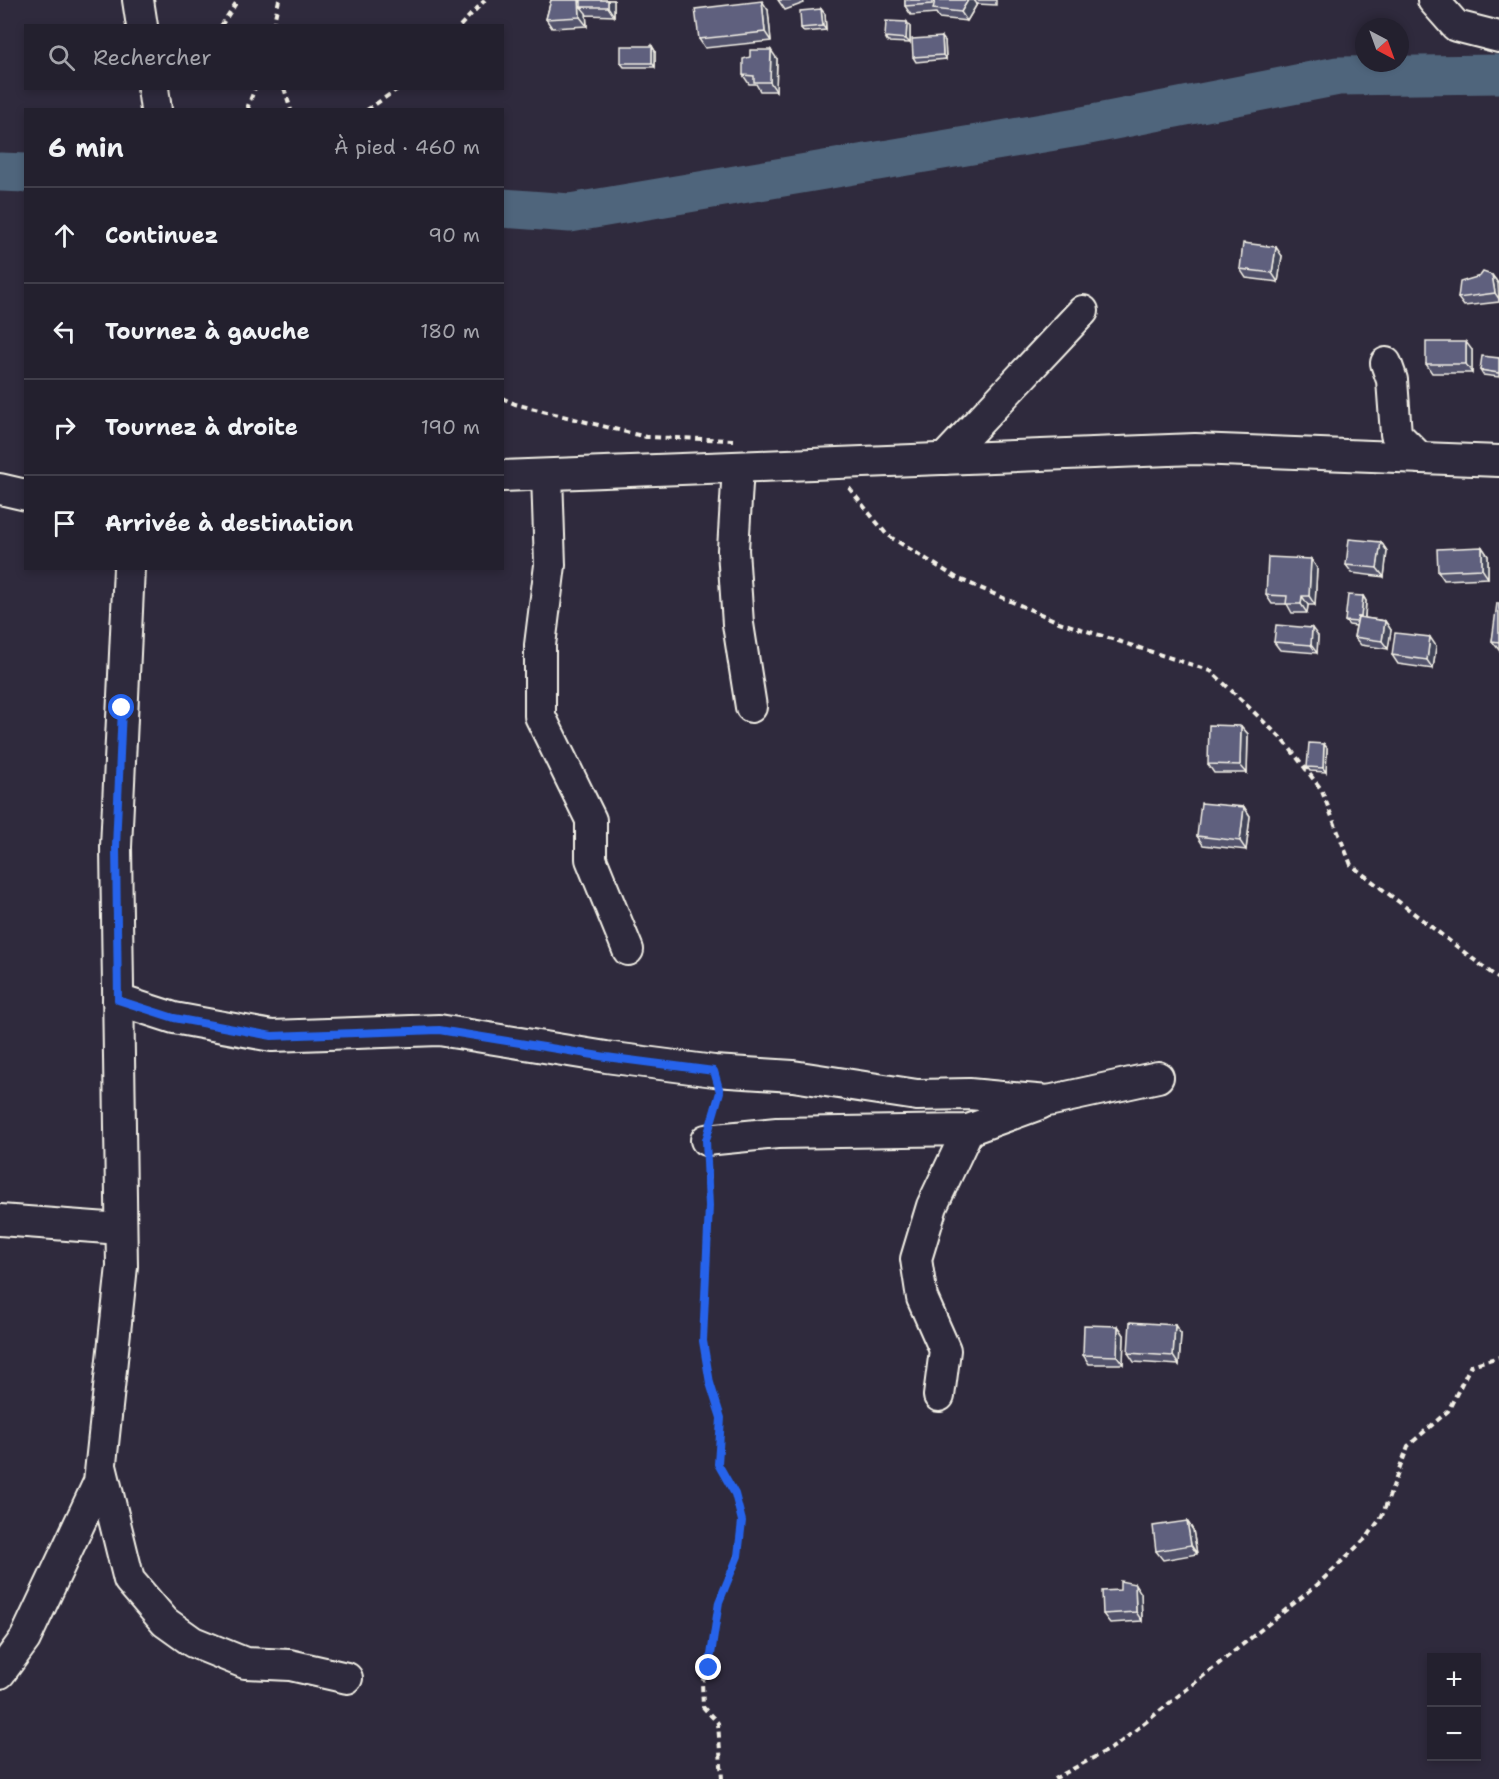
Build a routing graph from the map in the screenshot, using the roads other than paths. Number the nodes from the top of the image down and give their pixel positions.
1 (138, 0) edge
2 (1433, 0) edge
3 (142, 24) edge
4 (1499, 37) edge
5 (153, 90) edge
6 (156, 108) edge
7 (1083, 311) dead end
8 (1386, 363) dead end
9 (737, 454) junction
10 (1420, 458) junction
11 (944, 459) junction
12 (1499, 461) edge
13 (547, 474) junction
14 (504, 476) edge
15 (0, 489) edge
16 (24, 495) edge
17 (129, 570) edge
18 (751, 707) dead end
19 (628, 950) dead end
20 (118, 1000) junction
21 (1158, 1077) dead end
22 (1048, 1101) junction
23 (968, 1130) junction
24 (706, 1140) road end
25 (0, 1220) edge
26 (121, 1229) junction
27 (939, 1396) dead end
28 (101, 1463) junction
29 (0, 1673) edge
30 (346, 1678) dead end

1 - 3 street
2 - 4 street
5 - 6 street
7 - 11 street
8 - 10 street
9 - 11 street
9 - 13 street
9 - 18 street
10 - 11 street
10 - 12 street
13 - 14 street
13 - 19 street
15 - 16 street
17 - 20 street
20 - 22 street
20 - 26 street
21 - 22 street
22 - 23 street
23 - 24 street
23 - 27 street
25 - 26 street
26 - 28 street
28 - 29 street
28 - 30 street

